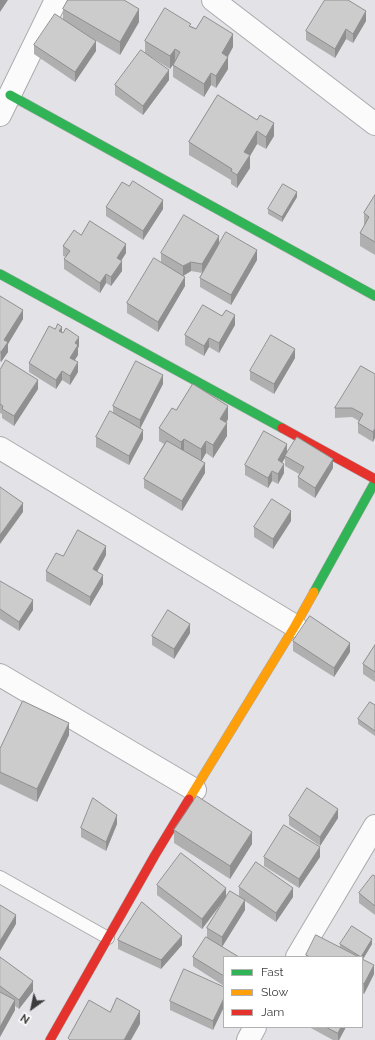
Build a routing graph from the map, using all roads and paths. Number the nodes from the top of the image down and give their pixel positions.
1 (56, 0) edge
2 (213, 0) edge
3 (10, 95) junction
4 (0, 115) edge
5 (375, 124) edge
6 (0, 274) edge
7 (375, 296) edge
8 (0, 448) edge
9 (375, 481) edge
10 (295, 626) junction
11 (0, 676) edge
12 (195, 790) junction
13 (375, 826) edge
14 (0, 877) edge
15 (108, 938) junction
16 (298, 956) edge
17 (254, 1028) edge
18 (50, 1040) edge
19 (248, 1040) edge

1 - 3 street
2 - 5 street
3 - 4 street
3 - 7 street
6 - 9 street
8 - 10 street
9 - 10 street
10 - 12 street
11 - 12 street
12 - 15 street
13 - 16 street
14 - 15 lane
15 - 18 street
17 - 19 street

